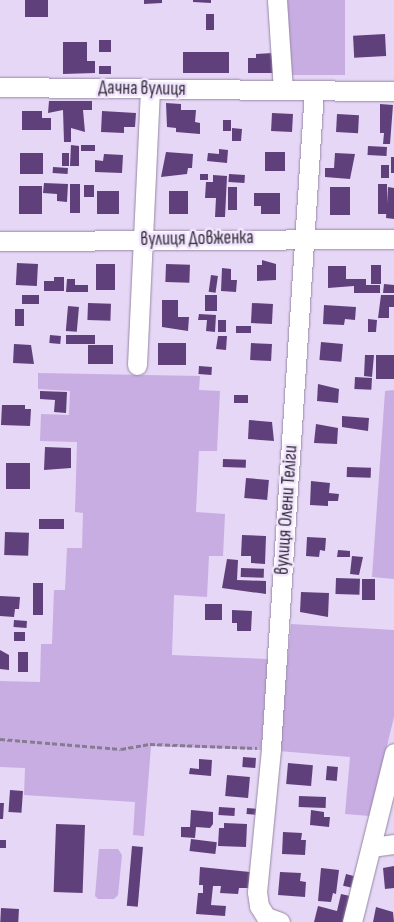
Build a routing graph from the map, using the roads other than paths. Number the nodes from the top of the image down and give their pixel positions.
1 (277, 0) edge
2 (0, 86) edge
3 (150, 90) junction
4 (283, 90) junction
5 (314, 90) junction
6 (394, 91) edge
7 (305, 238) junction
8 (394, 239) edge
9 (0, 240) edge
10 (142, 240) junction
11 (137, 364) dead end
12 (394, 753) edge
13 (394, 844) edge
14 (372, 846) junction
15 (277, 921) edge
16 (352, 922) edge

1 - 4 street
2 - 3 street, Дачна вулиця
3 - 4 street, Дачна вулиця
3 - 10 street
4 - 5 street, Дачна вулиця
5 - 6 street, Дачна вулиця
5 - 7 street, вулиця Олени Теліги
7 - 8 street, вулиця Довженка
7 - 10 street, вулиця Довженка
7 - 15 street, вулиця Олени Теліги
9 - 10 street, вулиця Довженка
10 - 11 street
12 - 14 street
13 - 14 street
14 - 16 street

